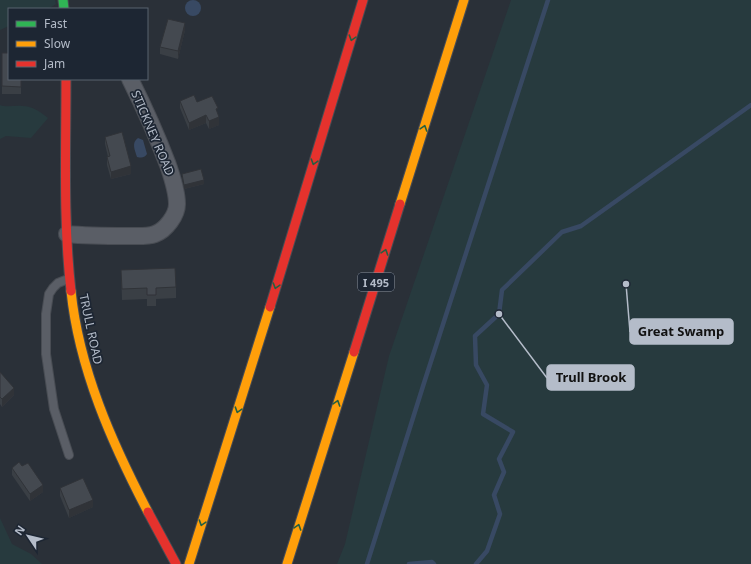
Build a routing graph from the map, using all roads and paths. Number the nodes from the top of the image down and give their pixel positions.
1 (363, 0) edge
2 (464, 0) edge
3 (66, 80) edge
4 (130, 80) edge
5 (67, 234) junction
6 (69, 278) junction
7 (69, 455) dead end
8 (176, 564) edge
9 (189, 564) edge
10 (287, 564) edge

1 -> 9 main road
10 -> 2 main road, I 495
3 - 5 main road, TRULL ROAD
4 - 5 street, STICKNEY ROAD
5 - 6 main road, TRULL ROAD
6 - 7 lane
6 - 8 main road, TRULL ROAD

